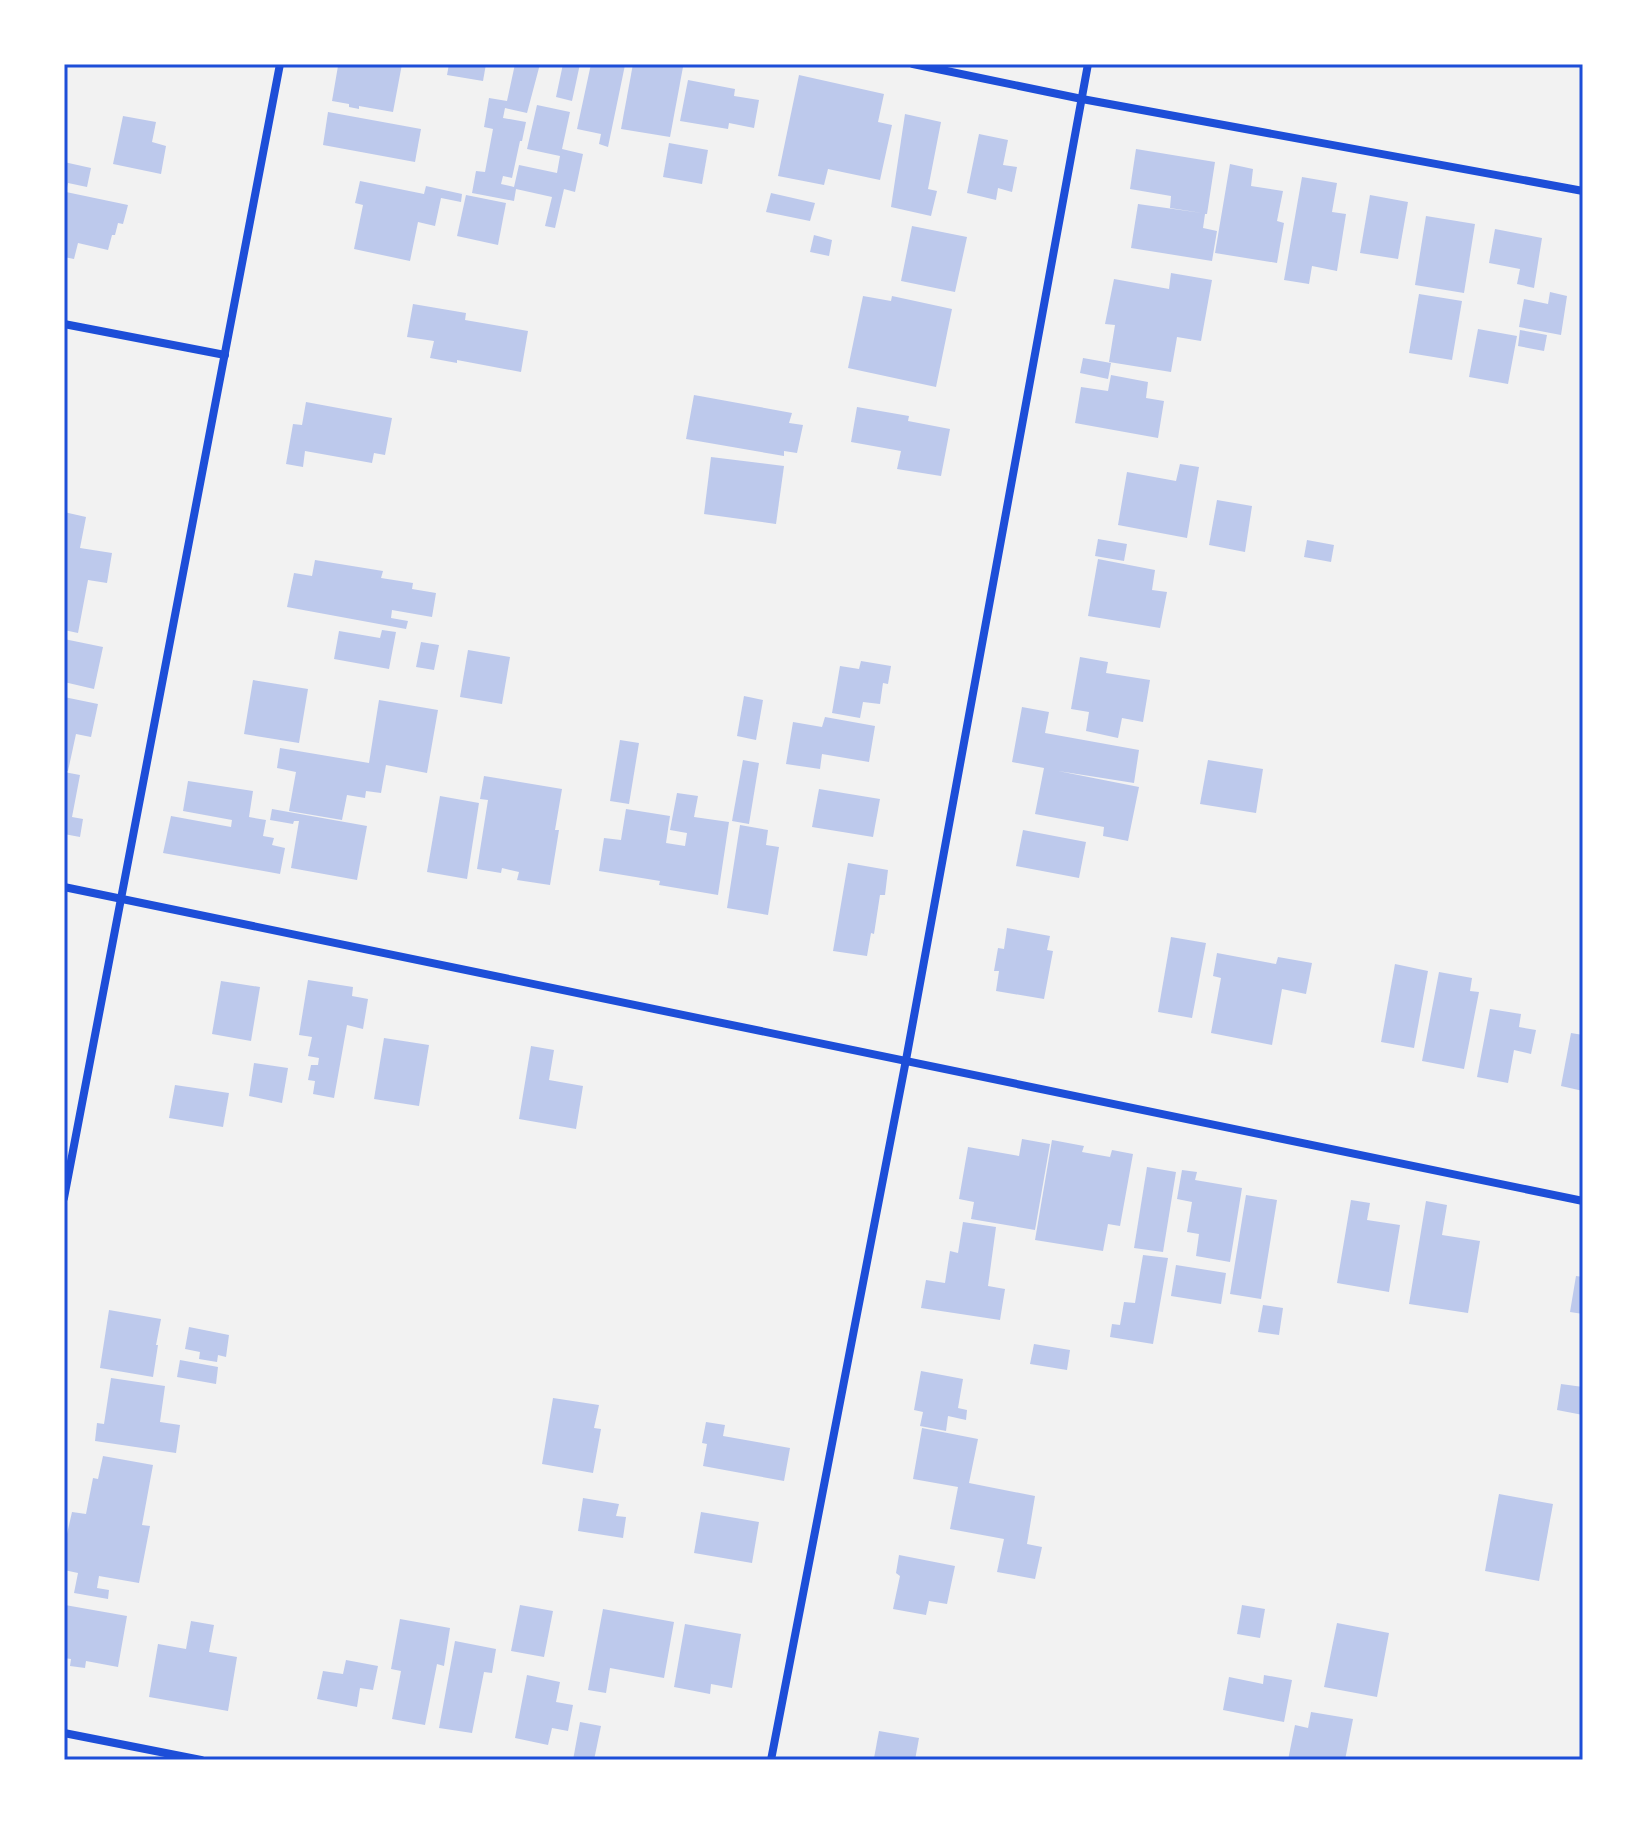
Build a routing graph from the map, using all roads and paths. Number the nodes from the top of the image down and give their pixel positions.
1 (280, 64) edge
2 (913, 64) edge
3 (1088, 64) edge
4 (1082, 99) junction
5 (1583, 191) edge
6 (64, 324) edge
7 (225, 355) junction
8 (64, 887) edge
9 (122, 899) junction
10 (906, 1060) junction
11 (64, 1198) edge
12 (1583, 1201) edge
13 (64, 1733) edge
14 (201, 1760) edge
15 (771, 1760) edge

1 - 7 street
2 - 4 street
3 - 4 street
4 - 5 street
4 - 10 street
6 - 7 street
7 - 9 street
8 - 9 street
9 - 10 street
9 - 11 street
10 - 12 street
10 - 15 street
13 - 14 street

